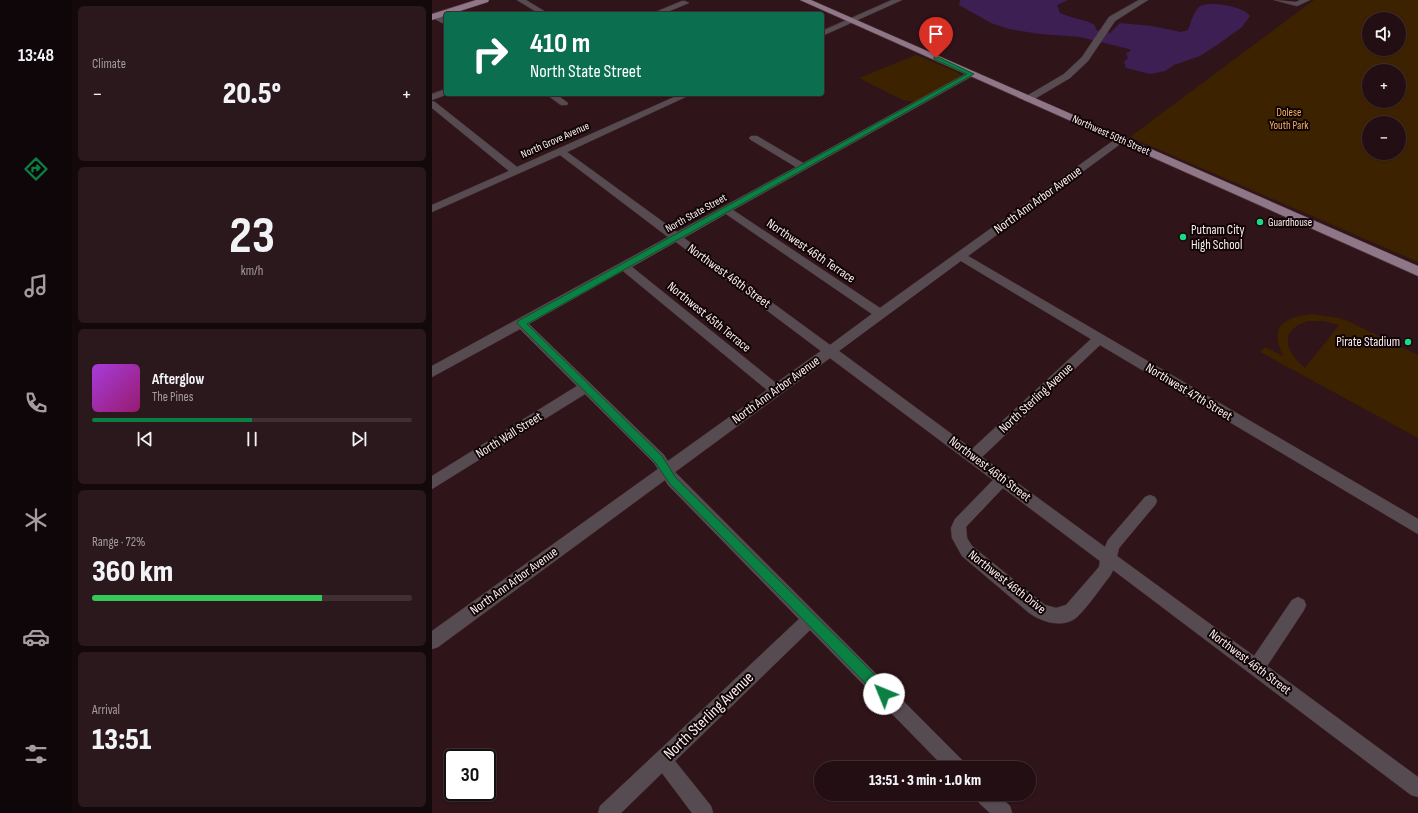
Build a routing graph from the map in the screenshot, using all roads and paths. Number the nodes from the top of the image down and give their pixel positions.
1 (485, 0) edge
2 (521, 0) edge
3 (804, 0) edge
4 (898, 0) edge
5 (1144, 0) edge
6 (1278, 0) edge
7 (1306, 0) edge
8 (685, 3) dead end
9 (447, 12) edge
10 (542, 12) edge
11 (662, 12) edge
12 (444, 13) edge
13 (434, 16) edge
14 (851, 21) junction
15 (444, 22) edge
16 (824, 33) edge
17 (972, 74) junction
18 (444, 93) edge
19 (553, 96) edge
20 (681, 96) edge
21 (432, 98) edge
22 (1028, 99) junction
23 (564, 103) dead end
24 (432, 104) edge
25 (754, 138) dead end
26 (1120, 140) junction
27 (560, 151) junction
28 (804, 167) junction
29 (515, 171) junction
30 (432, 208) edge
31 (726, 210) junction
32 (677, 237) junction
33 (960, 256) junction
34 (624, 266) junction
35 (1418, 271) edge
36 (880, 314) junction
37 (521, 323) junction
38 (1099, 339) junction
39 (830, 350) junction
40 (432, 372) edge
41 (586, 387) junction
42 (776, 390) junction
43 (974, 457) junction
44 (666, 470) junction
45 (1004, 479) junction
46 (432, 483) edge
47 (1150, 501) dead end
48 (1418, 528) edge
49 (1109, 558) junction
50 (1298, 605) dead end
51 (810, 619) junction
52 (432, 641) edge
53 (1256, 667) junction
54 (663, 760) junction
55 (951, 761) edge
56 (1418, 788) edge
57 (991, 801) edge
58 (607, 813) edge
59 (704, 813) edge
60 (1003, 813) edge

1 - 9 main road
2 - 10 street
3 - 14 main road, Northwest 50th Street
4 - 14 street
5 - 22 street
6 - 7 street
8 - 11 street
12 - 13 main road
13 - 15 street
14 - 16 street
14 - 17 main road, Northwest 50th Street
17 - 22 main road, Northwest 50th Street
17 - 28 street, North State Street
18 - 21 street
19 - 23 street
20 - 27 street, North Grove Avenue
22 - 26 main road, Northwest 50th Street
24 - 29 street
25 - 28 street
26 - 33 street, North Ann Arbor Avenue
26 - 35 main road, Northwest 50th Street
27 - 29 street, North Grove Avenue
27 - 32 street, Northwest 46th Street
28 - 31 street, North State Street
29 - 30 street, North Grove Avenue
31 - 32 street, North State Street
31 - 36 street, Northwest 46th Terrace
32 - 34 street, North State Street
32 - 39 street, Northwest 46th Street
33 - 36 street, North Ann Arbor Avenue
33 - 38 street, Northwest 47th Street
34 - 37 street, North State Street
34 - 42 street, Northwest 45th Terrace
36 - 39 street, North Ann Arbor Avenue
37 - 40 street, North State Street
37 - 41 street
38 - 43 street, North Sterling Avenue
38 - 48 street, Northwest 47th Street
39 - 42 street, North Ann Arbor Avenue
39 - 43 street, Northwest 46th Street
41 - 44 street
41 - 46 street, North Wall Street
42 - 44 street, North Ann Arbor Avenue
43 - 45 street, Northwest 46th Street
44 - 51 street
44 - 52 street, North Ann Arbor Avenue
45 - 49 street, Northwest 46th Street
45 - 49 street, Northwest 46th Drive
47 - 49 street, Northwest 46th Drive
49 - 53 street, Northwest 46th Street
50 - 53 street
51 - 54 street, North Sterling Avenue
51 - 55 street
53 - 56 street, Northwest 46th Street
54 - 58 street, North Sterling Avenue
54 - 59 street
57 - 60 street

